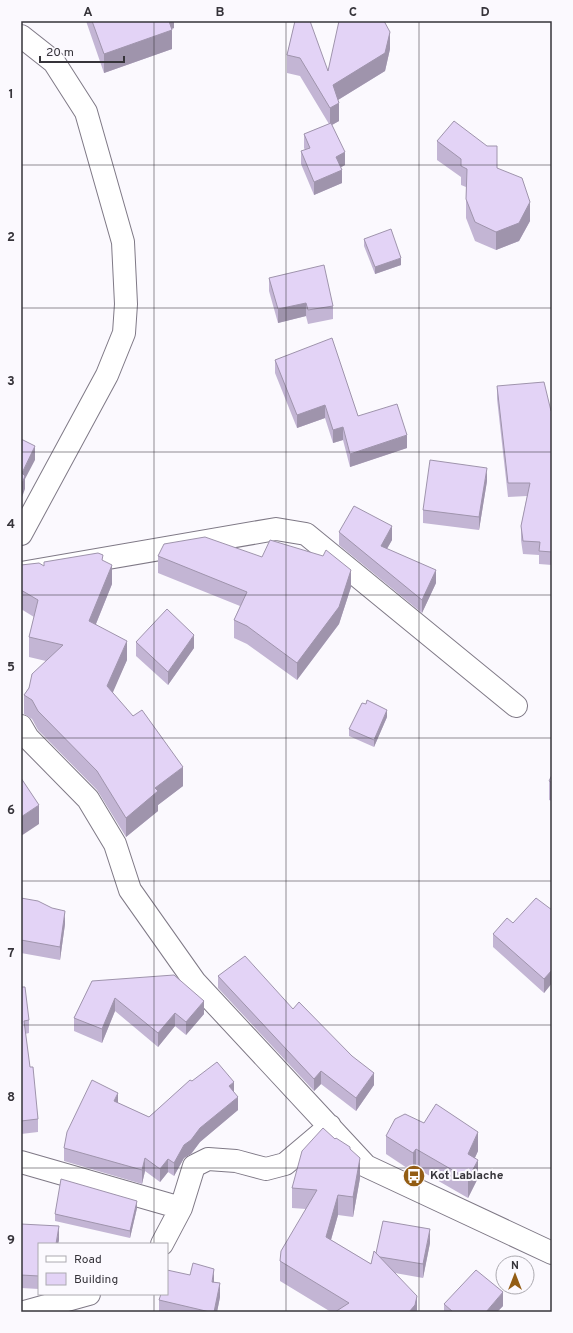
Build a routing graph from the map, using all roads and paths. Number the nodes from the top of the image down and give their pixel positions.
1 (21, 36) edge
2 (21, 534) edge
3 (21, 573) edge
4 (516, 706) dead end
5 (21, 726) edge
6 (330, 1126) junction
7 (21, 1162) edge
8 (182, 1208) junction
9 (163, 1243) edge
10 (552, 1253) edge
11 (85, 1295) edge
12 (24, 1312) edge

1 - 2 street
3 - 4 street
5 - 6 street
6 - 8 street
6 - 10 street
7 - 8 street
8 - 9 street
11 - 12 street

